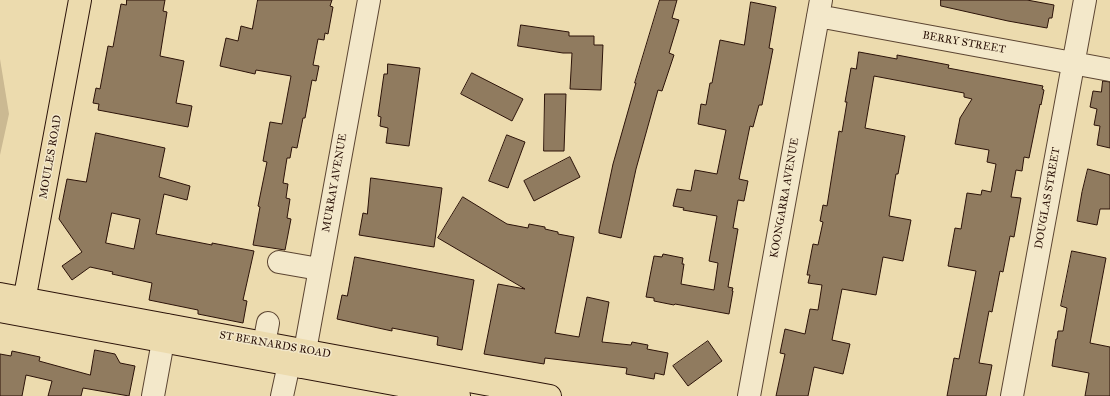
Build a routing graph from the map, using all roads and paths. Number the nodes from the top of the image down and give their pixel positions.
1 (80, 0) edge
2 (369, 0) edge
3 (1085, 0) edge
4 (819, 8) edge
5 (1073, 63) junction
6 (1110, 70) edge
7 (279, 262) dead end
8 (319, 269) junction
9 (0, 294) edge
10 (23, 306) junction
11 (0, 311) edge
12 (164, 333) junction
13 (298, 361) junction
14 (153, 396) edge
15 (282, 396) edge
16 (459, 396) edge
17 (550, 396) edge
18 (749, 396) edge
19 (1012, 396) edge

1 - 10 main road, MOULES ROAD
2 - 8 street, MURRAY AVENUE
3 - 5 street, DOUGLAS STREET
4 - 5 street, BERRY STREET
4 - 18 street, KOONGARRA AVENUE
5 - 6 street, BERRY STREET
5 - 19 street, DOUGLAS STREET
7 - 8 street
8 - 13 street, MURRAY AVENUE
9 - 10 main road, ST BERNARDS ROAD
10 - 11 main road, ST BERNARDS ROAD
10 - 12 main road, ST BERNARDS ROAD
12 - 13 main road, ST BERNARDS ROAD
12 - 13 main road, ST BERNARDS ROAD
12 - 14 street
13 - 15 street, MURRAY AVENUE
13 - 16 main road, ST BERNARDS ROAD
13 - 17 main road, ST BERNARDS ROAD

